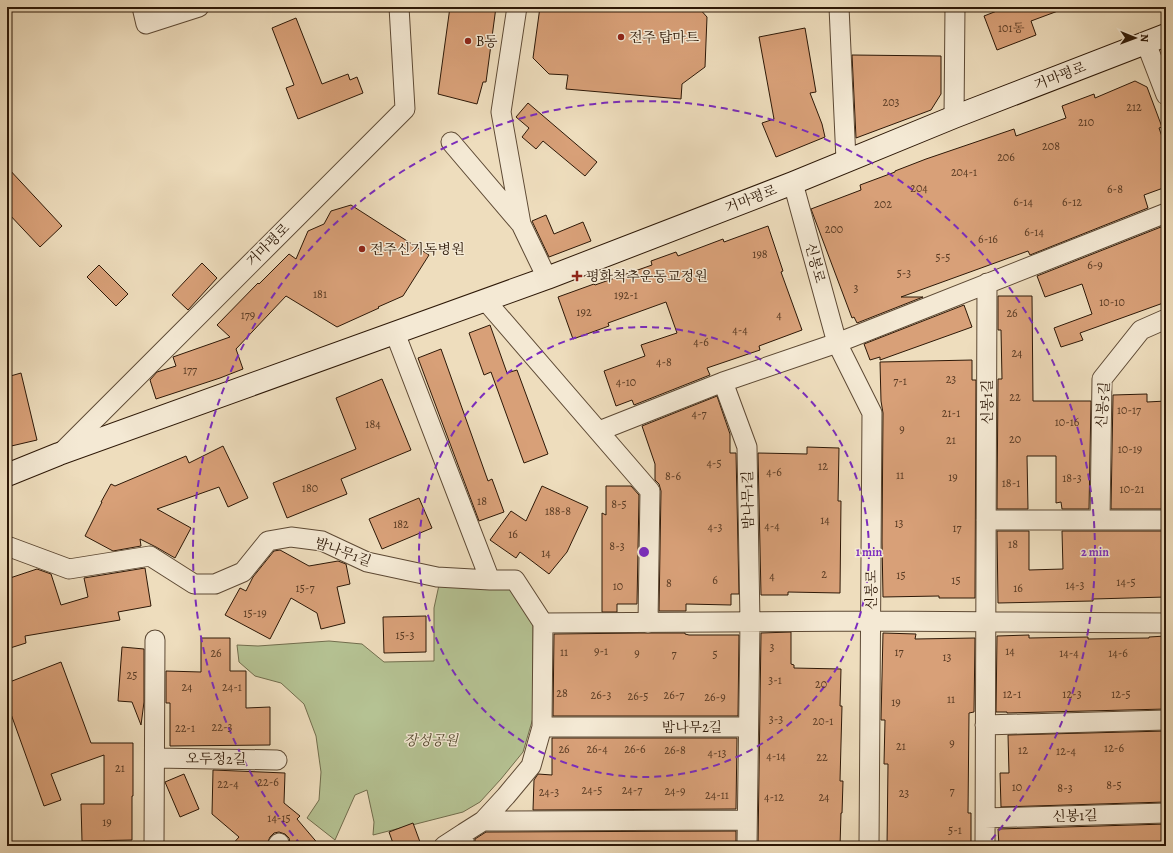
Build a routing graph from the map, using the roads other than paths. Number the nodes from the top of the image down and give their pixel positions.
1 (142, 7) edge
2 (199, 7) edge
3 (399, 7) edge
4 (516, 7) edge
5 (839, 7) edge
6 (955, 7) edge
7 (1156, 39) edge
8 (1166, 95) edge
9 (954, 117) junction
10 (451, 142) dead end
11 (846, 160) junction
12 (793, 183) junction
13 (1166, 213) edge
14 (521, 224) junction
15 (547, 278) junction
16 (987, 283) junction
17 (486, 300) junction
18 (1166, 319) edge
19 (395, 332) junction
20 (836, 343) junction
21 (723, 382) junction
22 (599, 431) junction
23 (59, 454) junction
24 (7, 475) edge
25 (986, 520) junction
26 (1100, 520) junction
27 (1166, 520) edge
28 (7, 546) edge
29 (490, 580) junction
30 (871, 621) junction
31 (750, 622) junction
32 (986, 622) junction
33 (543, 623) junction
34 (648, 623) junction
35 (1166, 623) edge
36 (155, 640) dead end
37 (1166, 720) edge
38 (985, 725) junction
39 (542, 727) junction
40 (748, 727) junction
41 (155, 758) junction
42 (277, 760) dead end
43 (1166, 813) edge
44 (985, 818) junction
45 (747, 820) junction
46 (483, 821) junction
47 (464, 840) edge
48 (154, 846) edge
49 (444, 846) edge
50 (747, 846) edge
51 (869, 846) edge
52 (985, 846) edge

1 - 2 street
3 - 23 street, 거마평로
4 - 14 street
5 - 11 street
6 - 9 street
7 - 8 street
7 - 9 main road, 거마평로
9 - 11 main road, 거마평로
10 - 14 street
11 - 12 main road, 거마평로
12 - 15 main road, 거마평로
12 - 20 street, 신봉로
13 - 16 street
14 - 15 street
15 - 17 main road, 거마평로
16 - 20 street
16 - 25 street, 신봉1길
17 - 19 main road, 거마평로
17 - 22 street
18 - 26 street, 신봉5길
19 - 23 main road, 거마평로
19 - 29 street
20 - 21 street
20 - 30 street, 신봉로
21 - 22 street
21 - 31 street, 밤나무1길
22 - 34 street
23 - 24 main road, 거마평로
25 - 26 street
25 - 32 street, 신봉1길
26 - 27 street
28 - 29 street, 밤나무1길
29 - 33 street, 밤나무1길
30 - 31 street
30 - 32 street
30 - 51 street, 신봉로
31 - 34 street
31 - 40 street, 밤나무1길
32 - 35 street
32 - 38 street, 신봉1길
33 - 34 street
33 - 39 street
36 - 41 street
37 - 38 street
38 - 44 street, 신봉1길
39 - 40 street, 밤나무2길
39 - 46 street
40 - 45 street
41 - 42 street, 오두정2길
41 - 48 street
43 - 44 street, 신봉1길
44 - 52 street, 신봉1길
45 - 46 street
45 - 50 street
46 - 47 street
47 - 49 street

